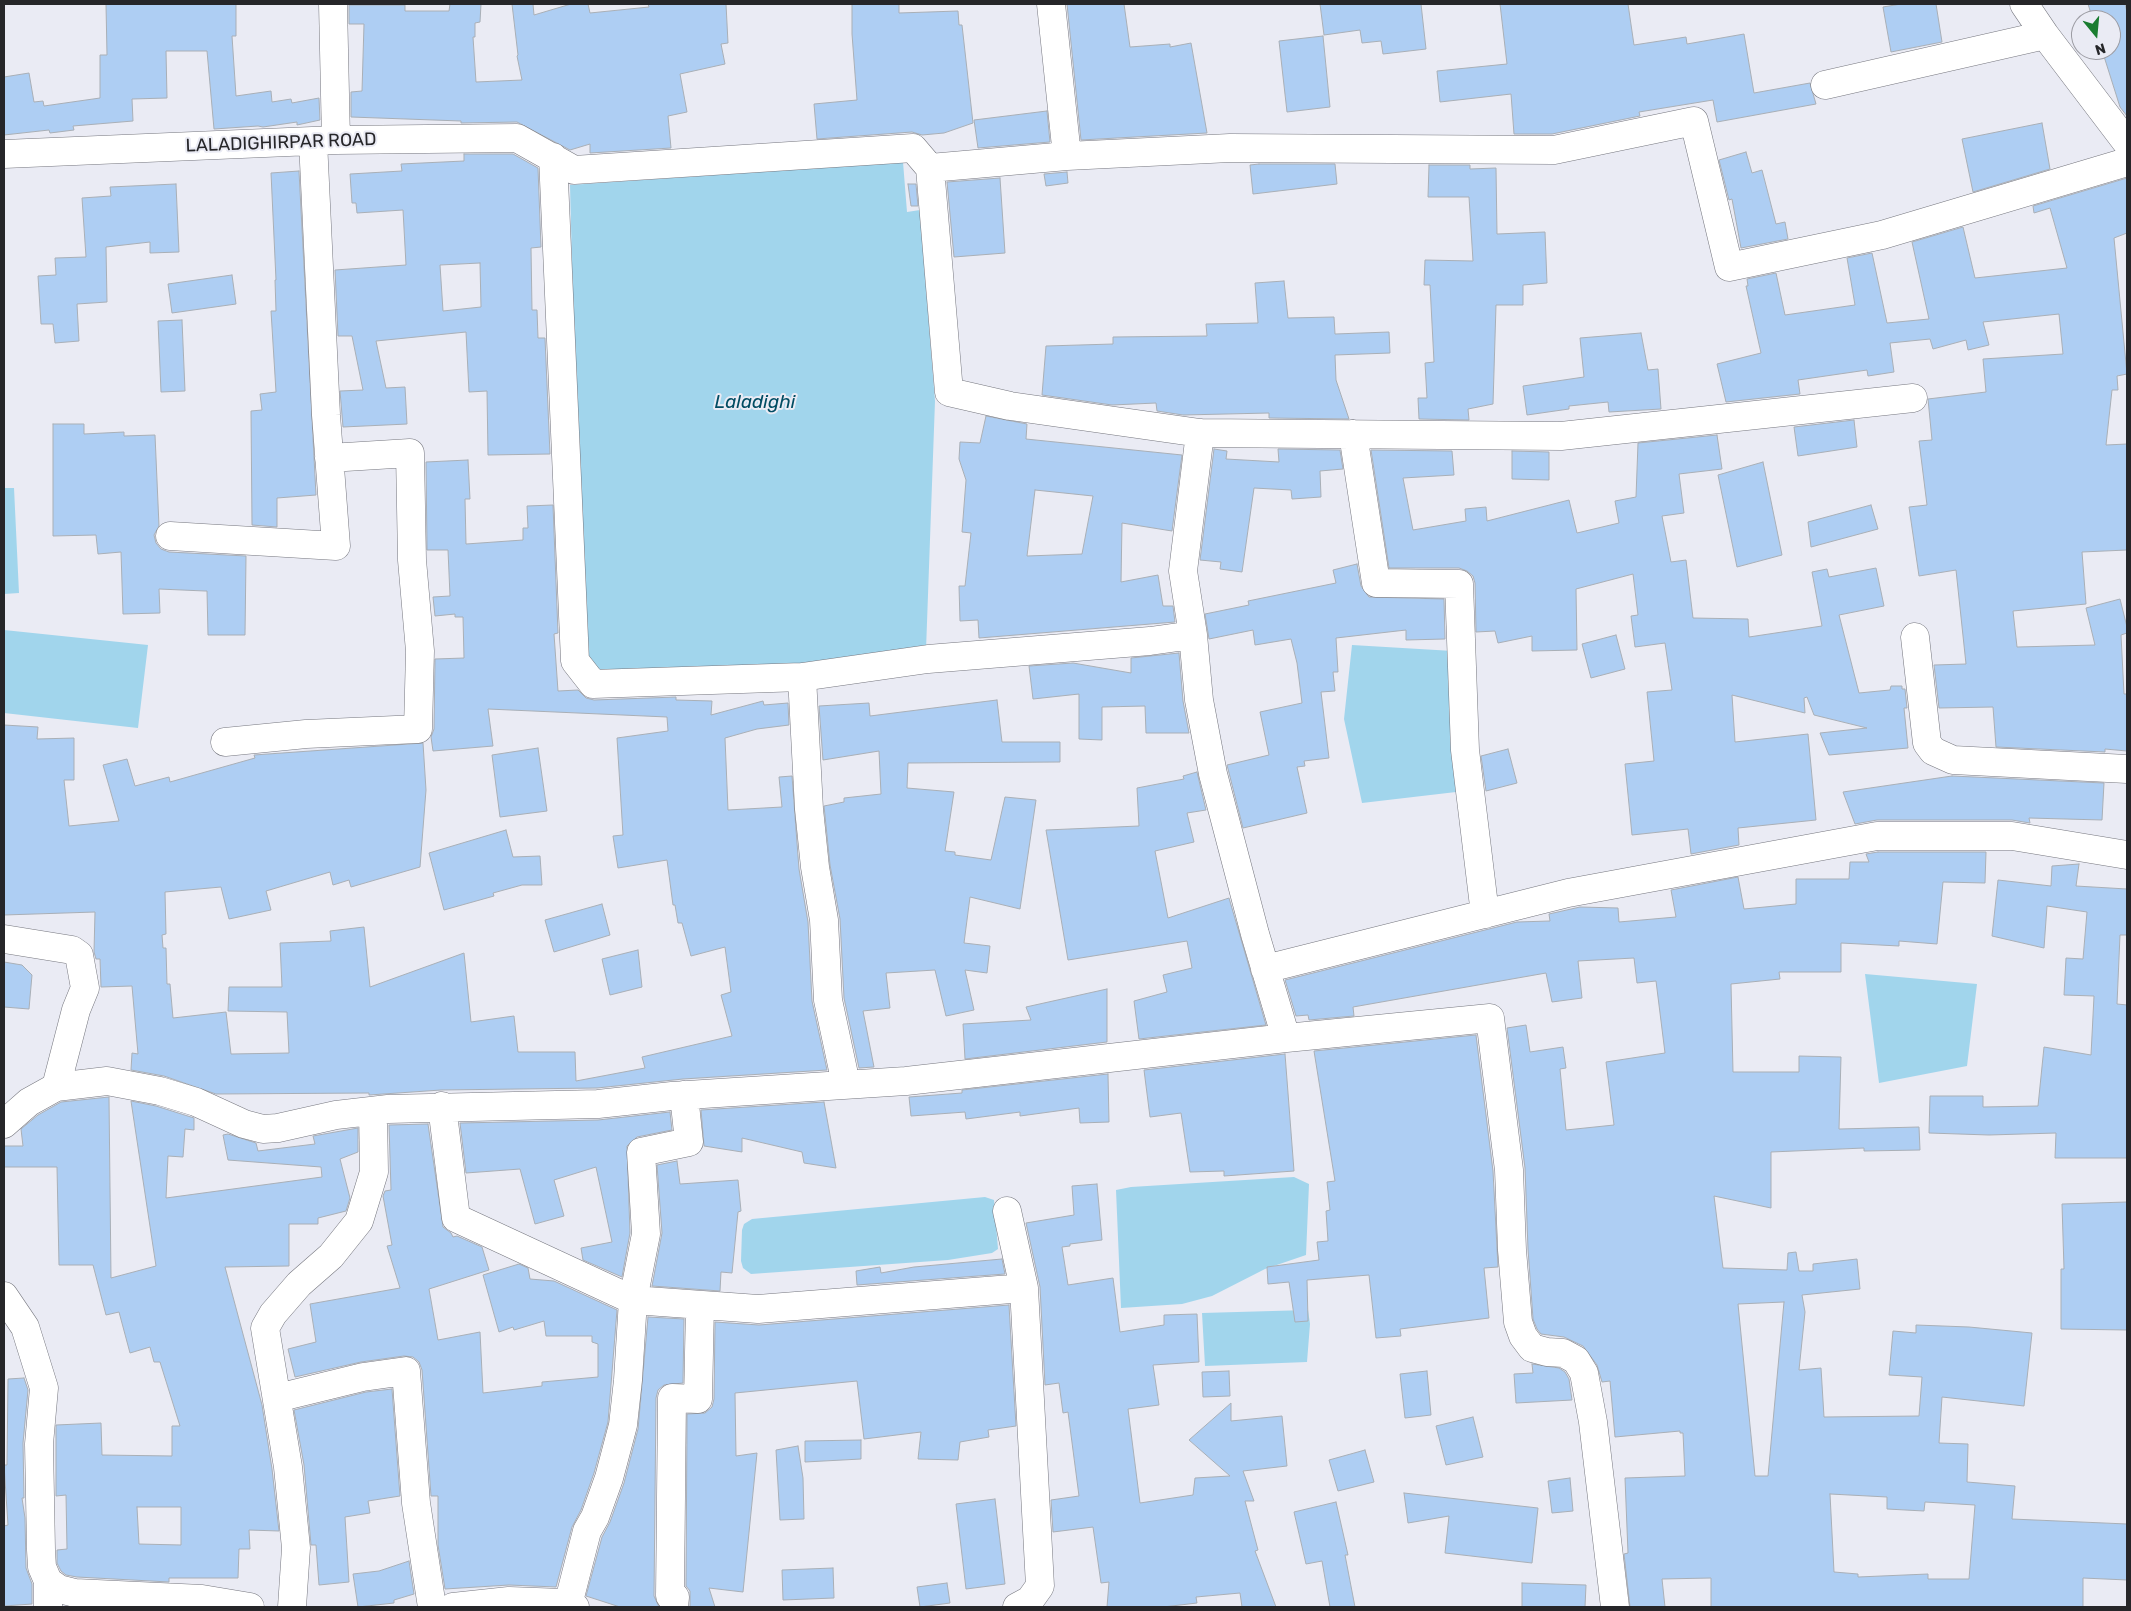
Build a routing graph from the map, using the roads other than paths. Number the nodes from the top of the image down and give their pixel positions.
1 (333, 4) edge
2 (1051, 4) edge
3 (2024, 4) edge
4 (2045, 35) junction
5 (1826, 84) dead end
6 (324, 140) junction
7 (2127, 143) edge
8 (4, 154) edge
9 (1067, 156) junction
10 (553, 157) junction
11 (2127, 162) edge
12 (930, 168) junction
13 (1913, 398) dead end
14 (1200, 433) junction
15 (1352, 434) junction
16 (330, 458) junction
17 (170, 536) dead end
18 (1193, 635) junction
19 (1915, 637) dead end
20 (802, 677) junction
21 (225, 742) dead end
22 (2127, 769) edge
23 (2127, 855) edge
24 (1485, 914) junction
25 (4, 940) edge
26 (1265, 968) junction
27 (1286, 1038) junction
28 (846, 1084) junction
29 (56, 1087) junction
30 (684, 1095) junction
31 (442, 1106) junction
32 (373, 1111) junction
33 (4, 1124) edge
34 (1007, 1211) dead end
35 (1024, 1288) junction
36 (4, 1296) edge
37 (633, 1300) junction
38 (700, 1306) junction
39 (277, 1398) junction
40 (48, 1594) edge
41 (572, 1606) edge
42 (250, 1607) edge
43 (292, 1607) edge
44 (432, 1607) edge
45 (453, 1607) edge
46 (674, 1607) edge
47 (1017, 1607) edge
48 (1615, 1607) edge

1 - 6 street
2 - 9 street
3 - 4 street
4 - 5 street
4 - 7 street
6 - 8 street, LALADIGHIRPAR ROAD
6 - 10 street, LALADIGHIRPAR ROAD
6 - 16 street
9 - 11 street
9 - 12 street
10 - 12 street, LALADIGHIRPAR ROAD
10 - 20 street
12 - 14 street
13 - 15 street
14 - 15 street
14 - 18 street
15 - 24 street
16 - 17 street
16 - 21 street
18 - 20 street
18 - 26 street
19 - 22 street
20 - 28 street
23 - 24 street
24 - 26 street
25 - 29 street
26 - 27 street
27 - 28 street
27 - 48 street
28 - 30 street
29 - 32 street
29 - 33 street
30 - 31 street
30 - 37 street
31 - 32 street
31 - 37 street
32 - 39 street
34 - 35 street
35 - 38 street
35 - 47 street
36 - 40 street
37 - 38 street
37 - 41 street
38 - 46 street
39 - 43 street
39 - 44 street
40 - 42 street
41 - 45 street

